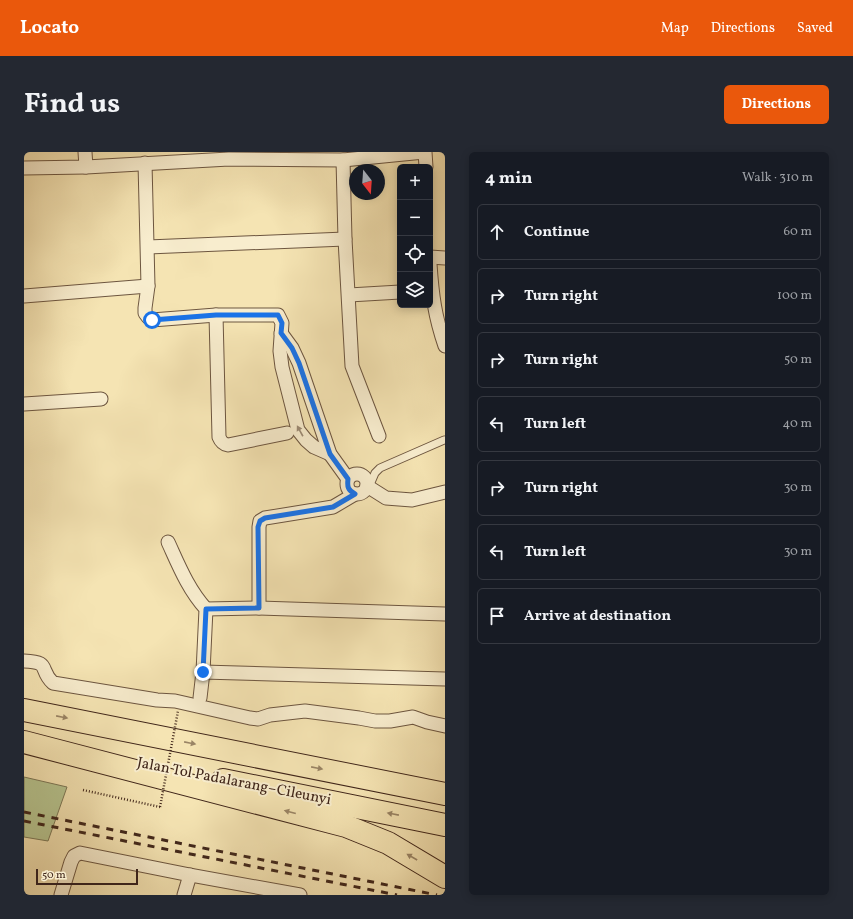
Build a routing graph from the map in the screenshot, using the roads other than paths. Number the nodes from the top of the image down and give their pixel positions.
1 (85, 152) edge
2 (421, 152) edge
3 (165, 157) edge
4 (343, 160) junction
5 (145, 163) junction
6 (425, 164) edge
7 (86, 167) junction
8 (24, 168) edge
9 (345, 239) junction
10 (148, 247) junction
11 (433, 257) edge
12 (445, 258) edge
13 (148, 286) junction
14 (397, 292) edge
15 (349, 295) junction
16 (24, 296) edge
17 (433, 302) edge
18 (216, 315) junction
19 (281, 333) junction
20 (445, 346) edge
21 (101, 400) dead end
22 (24, 404) edge
23 (287, 433) dead end
24 (379, 436) dead end
25 (444, 440) edge
26 (330, 454) junction
27 (348, 479) junction
28 (368, 486) junction
29 (445, 492) edge
30 (355, 494) junction
31 (168, 542) dead end
32 (259, 608) junction
33 (206, 609) junction
34 (445, 614) edge
35 (24, 661) edge
36 (203, 672) junction
37 (445, 679) edge
38 (200, 698) dead end
39 (24, 710) edge
40 (445, 726) edge
41 (24, 741) edge
42 (445, 794) edge
43 (445, 825) edge
44 (190, 875) junction
45 (445, 877) edge
46 (62, 895) edge
47 (184, 895) edge
48 (300, 895) edge

1 - 7 street
2 - 4 street
2 - 6 street
3 - 4 street
3 - 5 street
4 - 9 street
5 - 7 street
5 - 10 street
7 - 8 street
9 - 10 street
9 - 15 street
10 - 13 street
11 - 12 street
13 - 16 street
13 - 18 street
14 - 15 street
15 - 24 street
17 - 20 street
18 - 19 street
18 - 23 street
19 - 26 street
26 -> 19 street
21 - 22 street
25 - 28 lane
26 - 27 street
27 - 28 street
27 - 30 street
28 - 29 street
28 - 30 street
30 - 32 street
31 - 33 street
32 - 33 street
32 - 34 street
33 - 36 street
35 - 40 street
36 - 37 street
36 - 38 street
39 -> 42 highway, Jalan Tol Padalarang–Cileunyi
43 -> 41 highway, Jalan Tol Padalarang–Cileunyi
45 -> 41 highway
44 - 46 street
44 - 47 street
44 - 48 street

